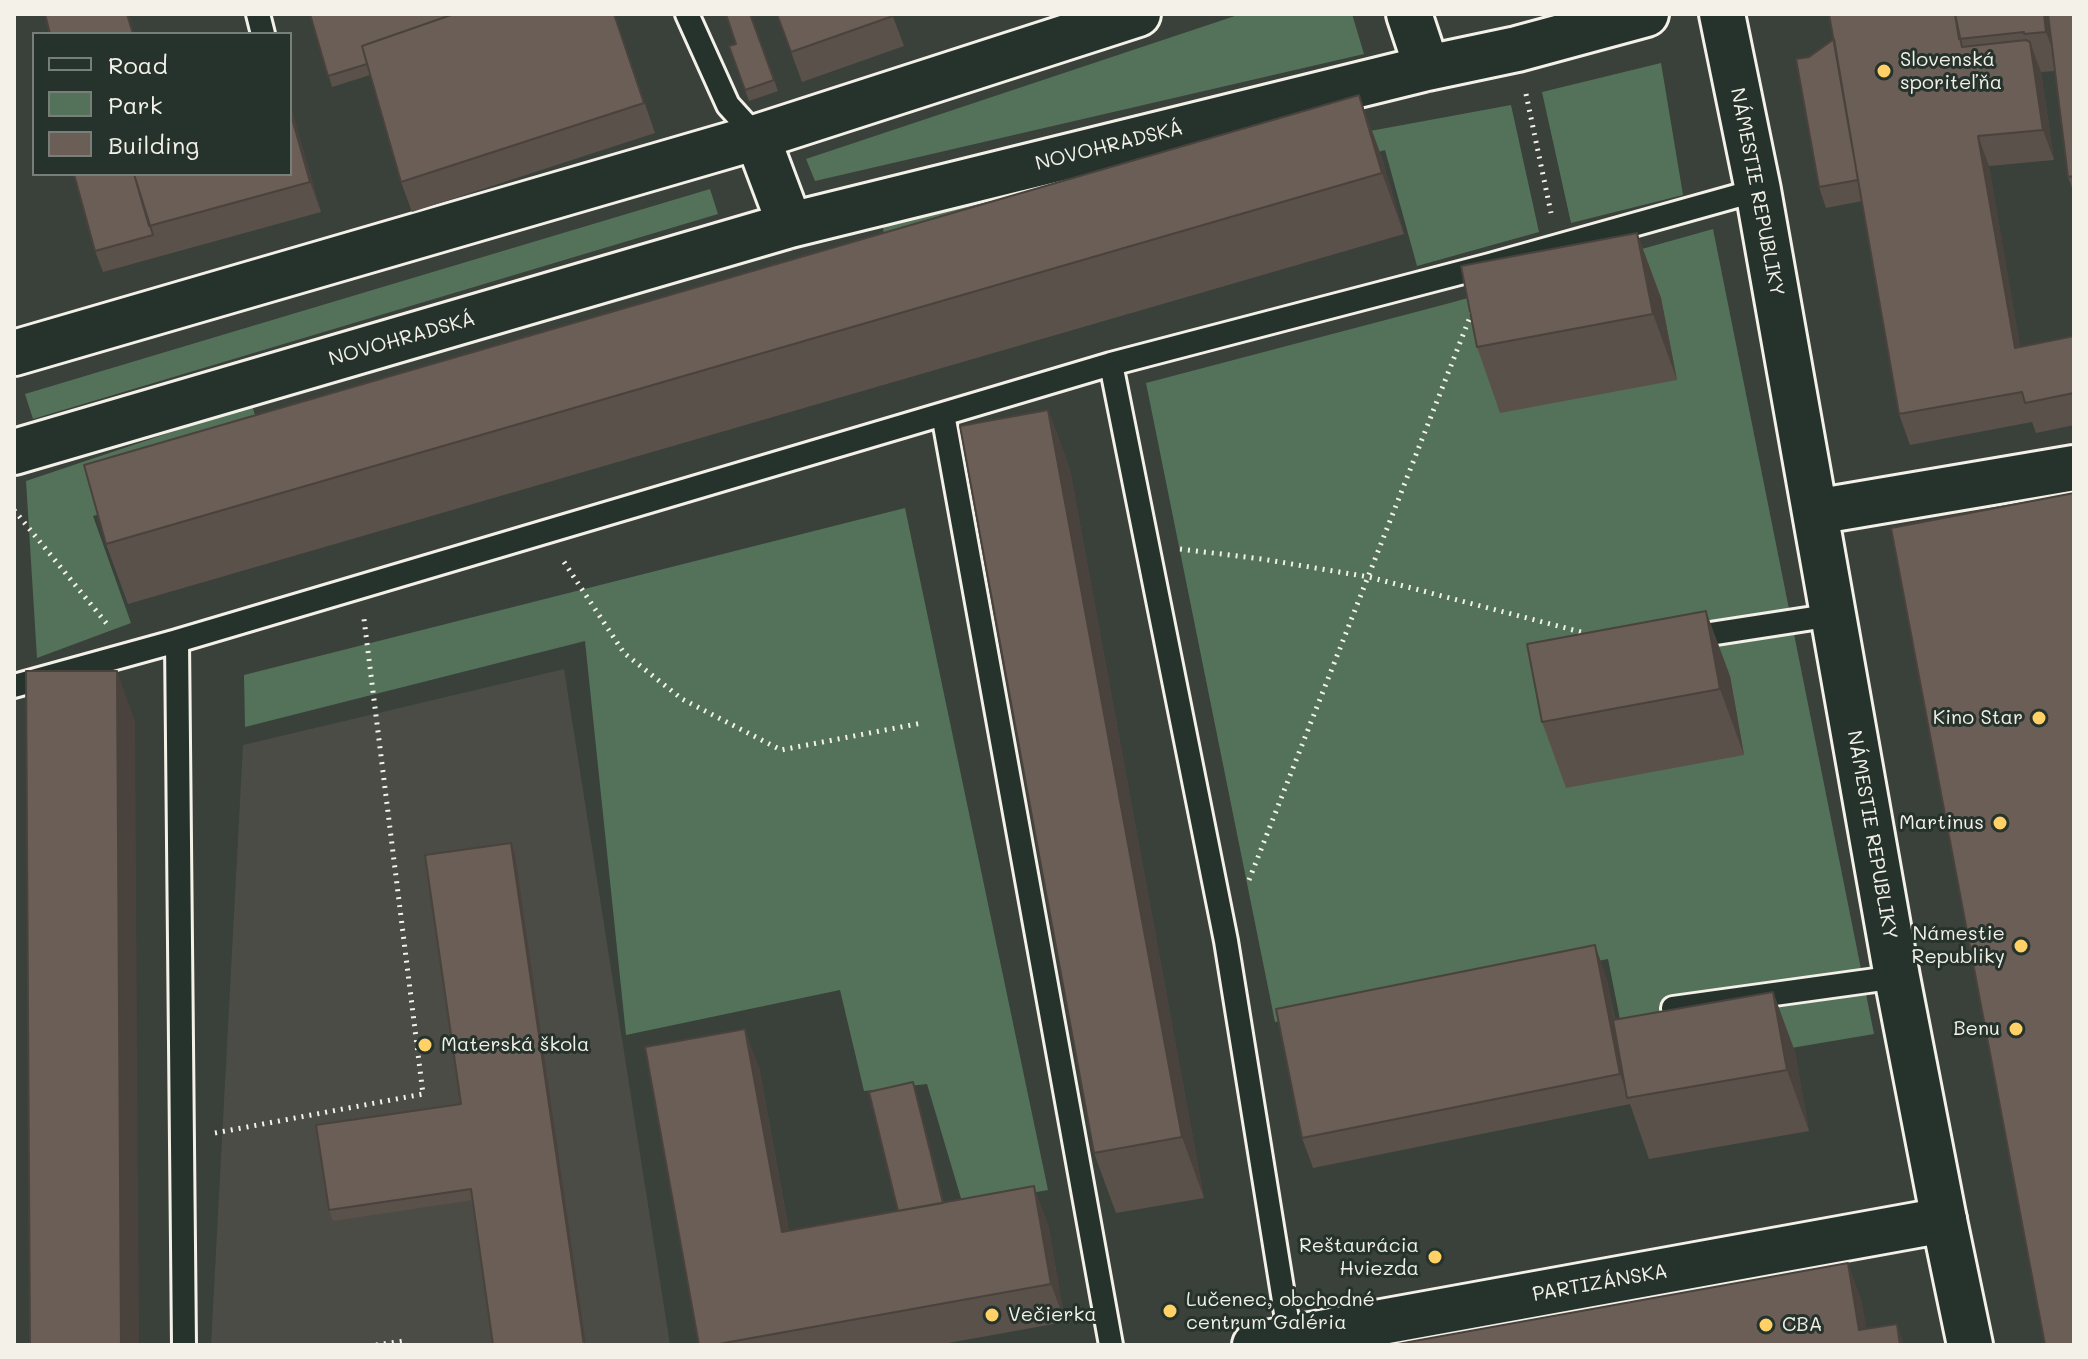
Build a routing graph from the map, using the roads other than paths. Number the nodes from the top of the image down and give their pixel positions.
1 (687, 14) edge
2 (1138, 14) edge
3 (1409, 14) edge
4 (1646, 14) edge
5 (1722, 14) edge
6 (1427, 68) junction
7 (757, 137) junction
8 (1758, 190) junction
9 (790, 225) junction
10 (14, 353) edge
11 (1111, 364) junction
12 (943, 414) junction
13 (14, 452) edge
14 (2074, 468) edge
15 (1815, 512) junction
16 (1833, 615) junction
17 (1669, 640) edge
18 (177, 641) junction
19 (14, 686) edge
20 (1897, 977) junction
21 (1673, 1008) edge
22 (1944, 1220) junction
23 (1273, 1342) edge
24 (184, 1345) edge
25 (1111, 1345) edge
26 (1970, 1345) edge

1 - 7 lane
2 - 7 street
3 - 6 street
4 - 6 street, NOVOHRADSKÁ
5 - 8 street, NÁMESTIE REPUBLIKY
6 - 9 street, NOVOHRADSKÁ
7 - 9 street
7 - 10 street
8 - 11 lane
8 - 15 street, NÁMESTIE REPUBLIKY
9 - 13 street, NOVOHRADSKÁ
11 - 12 lane
11 - 23 lane
12 - 18 lane
12 - 25 lane
14 - 15 street
15 - 16 street, NÁMESTIE REPUBLIKY
16 - 17 lane
16 - 20 street, NÁMESTIE REPUBLIKY
18 - 19 lane
18 - 24 lane
20 - 21 lane
20 - 22 street, NÁMESTIE REPUBLIKY
22 - 23 street, PARTIZÁNSKA
22 - 26 street, NÁMESTIE REPUBLIKY

